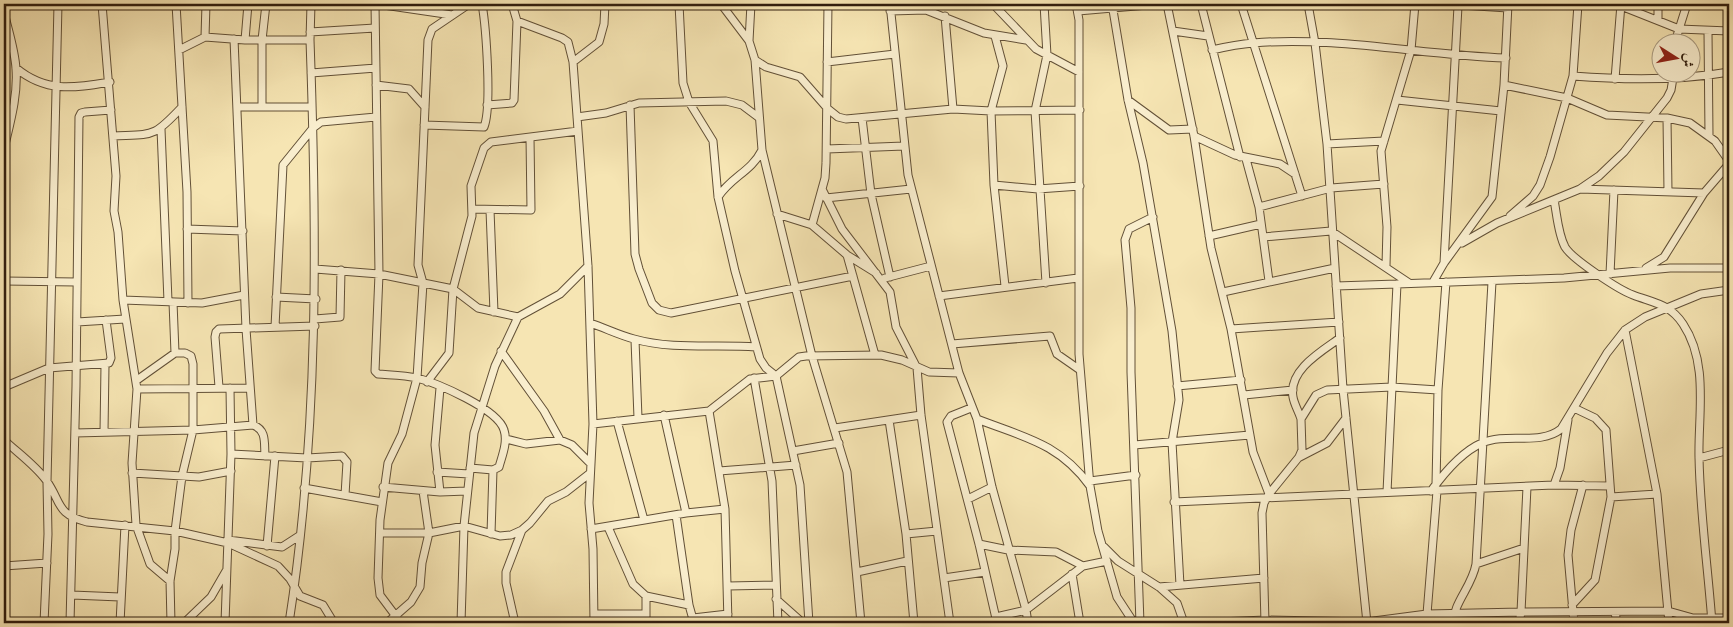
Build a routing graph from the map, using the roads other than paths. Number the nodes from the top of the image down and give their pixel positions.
1 (58, 4) edge
2 (102, 4) edge
3 (176, 4) edge
4 (206, 4) edge
5 (248, 4) edge
6 (266, 4) edge
7 (311, 4) edge
8 (376, 4) edge
9 (470, 4) edge
10 (482, 4) edge
11 (512, 4) edge
12 (605, 4) edge
13 (679, 4) edge
14 (721, 4) edge
15 (751, 4) edge
16 (828, 4) edge
17 (994, 4) edge
18 (1044, 4) edge
19 (1076, 4) edge
20 (1159, 4) edge
21 (1167, 4) edge
22 (1200, 4) edge
23 (1241, 4) edge
24 (1308, 4) edge
25 (1415, 4) edge
26 (1445, 4) edge
27 (1578, 4) edge
28 (1600, 4) edge
29 (1658, 4) edge
30 (1687, 4) edge
31 (409, 5) edge
32 (1621, 5) edge
33 (1458, 6) junction
34 (1508, 6) edge
35 (1113, 7) edge
36 (433, 8) edge
37 (890, 8) edge
38 (4, 12) edge
39 (1078, 12) junction
40 (452, 15) junction
41 (945, 16) junction
42 (1658, 20) junction
43 (517, 21) junction
44 (375, 28) junction
45 (1679, 29) junction
46 (1173, 31) junction
47 (1678, 32) edge
48 (1708, 32) junction
49 (1729, 32) edge
50 (310, 36) junction
51 (995, 36) junction
52 (1208, 36) junction
53 (205, 37) junction
54 (234, 39) junction
55 (245, 40) junction
56 (262, 40) junction
57 (749, 40) junction
58 (1026, 40) junction
59 (1253, 43) junction
60 (1316, 43) junction
61 (179, 50) junction
62 (1212, 50) junction
63 (1410, 50) junction
64 (895, 54) junction
65 (1047, 56) junction
66 (1455, 56) junction
67 (1506, 58) junction
68 (755, 60) junction
69 (573, 62) junction
70 (827, 62) junction
71 (16, 68) junction
72 (376, 68) junction
73 (1079, 72) junction
74 (1729, 72) edge
75 (311, 73) junction
76 (1573, 76) junction
77 (1700, 76) edge
78 (1708, 76) junction
79 (1650, 77) edge
80 (1615, 79) junction
81 (110, 82) junction
82 (1673, 82) edge
83 (1504, 85) junction
84 (58, 86) junction
85 (376, 86) junction
86 (1567, 98) junction
87 (1128, 100) junction
88 (1397, 100) junction
89 (690, 102) junction
90 (487, 105) junction
91 (630, 105) junction
92 (312, 106) junction
93 (1452, 106) junction
94 (182, 107) junction
95 (237, 107) junction
96 (262, 107) junction
97 (425, 107) junction
98 (828, 109) junction
99 (953, 109) junction
100 (111, 110) junction
101 (1080, 110) junction
102 (1035, 111) junction
103 (1501, 111) junction
104 (991, 112) junction
105 (901, 113) junction
106 (577, 117) junction
107 (758, 117) junction
108 (376, 118) junction
109 (862, 118) junction
110 (1652, 118) junction
111 (1667, 118) junction
112 (424, 125) junction
113 (313, 128) junction
114 (161, 129) junction
115 (578, 131) junction
116 (1193, 133) junction
117 (1709, 135) junction
118 (113, 136) junction
119 (530, 137) junction
120 (1384, 141) junction
121 (1327, 144) junction
122 (904, 146) junction
123 (864, 148) junction
124 (4, 149) edge
125 (827, 149) junction
126 (762, 150) junction
127 (1243, 158) junction
128 (1729, 163) edge
129 (1296, 175) junction
130 (1384, 184) junction
131 (994, 185) junction
132 (1080, 186) junction
133 (1331, 188) junction
134 (822, 189) junction
135 (911, 189) junction
136 (1038, 189) junction
137 (1580, 189) junction
138 (1614, 190) junction
139 (1668, 192) junction
140 (871, 194) junction
141 (1704, 194) junction
142 (1302, 196) junction
143 (718, 197) junction
144 (826, 198) junction
145 (1554, 200) junction
146 (1259, 207) junction
147 (472, 209) junction
148 (490, 210) junction
149 (777, 214) junction
150 (1152, 217) junction
151 (1506, 219) junction
152 (1261, 224) junction
153 (812, 225) junction
154 (187, 229) junction
155 (243, 231) junction
156 (1332, 231) junction
157 (1209, 236) junction
158 (1263, 237) junction
159 (1459, 244) junction
160 (847, 255) junction
161 (1444, 263) junction
162 (588, 266) junction
163 (931, 266) junction
164 (1386, 266) junction
165 (1335, 268) junction
166 (1729, 268) edge
167 (315, 270) junction
168 (341, 270) junction
169 (1642, 270) junction
170 (379, 274) junction
171 (1600, 274) junction
172 (1610, 274) junction
173 (853, 276) junction
174 (884, 277) junction
175 (1078, 278) junction
176 (4, 281) edge
177 (1269, 281) junction
178 (76, 282) junction
179 (1433, 282) junction
180 (1446, 282) junction
181 (1492, 282) junction
182 (423, 283) junction
183 (1046, 283) junction
184 (1409, 283) junction
185 (51, 284) junction
186 (1397, 284) junction
187 (1006, 286) junction
188 (1336, 286) junction
189 (795, 287) junction
190 (453, 289) junction
191 (1729, 290) edge
192 (1223, 292) junction
193 (244, 295) junction
194 (939, 296) junction
195 (276, 297) junction
196 (316, 299) junction
197 (123, 300) junction
198 (743, 300) junction
199 (170, 302) junction
200 (188, 303) junction
201 (1669, 308) junction
202 (494, 312) junction
203 (518, 317) junction
204 (126, 319) junction
205 (106, 320) junction
206 (77, 322) junction
207 (315, 322) junction
208 (1339, 322) junction
209 (590, 323) junction
210 (276, 328) junction
211 (246, 329) junction
212 (1231, 329) junction
213 (1625, 330) junction
214 (1340, 338) junction
215 (635, 340) junction
216 (952, 344) junction
217 (756, 347) junction
218 (501, 351) junction
219 (175, 353) junction
220 (875, 355) junction
221 (812, 356) junction
222 (105, 365) junction
223 (76, 366) junction
224 (49, 368) junction
225 (917, 368) junction
226 (1080, 370) junction
227 (959, 372) junction
228 (776, 376) junction
229 (417, 378) junction
230 (754, 378) junction
231 (137, 380) junction
232 (1241, 380) junction
233 (426, 382) junction
234 (1177, 386) junction
235 (4, 387) edge
236 (218, 387) junction
237 (230, 388) junction
238 (249, 388) junction
239 (440, 388) junction
240 (1392, 388) junction
241 (138, 389) junction
242 (194, 389) junction
243 (1343, 389) junction
244 (1293, 390) junction
245 (1438, 390) junction
246 (1244, 395) junction
247 (482, 406) junction
248 (971, 408) junction
249 (1574, 408) junction
250 (709, 411) junction
251 (664, 415) junction
252 (921, 415) junction
253 (638, 418) junction
254 (1346, 418) junction
255 (1568, 418) junction
256 (977, 419) junction
257 (1302, 419) junction
258 (889, 420) junction
259 (617, 421) junction
260 (593, 424) junction
261 (253, 425) junction
262 (231, 428) junction
263 (835, 428) junction
264 (193, 430) junction
265 (75, 432) junction
266 (104, 432) junction
267 (134, 432) junction
268 (1250, 435) junction
269 (506, 439) junction
270 (4, 440) edge
271 (560, 440) junction
272 (1172, 442) junction
273 (1483, 442) junction
274 (839, 443) junction
275 (1134, 445) junction
276 (1729, 450) edge
277 (793, 451) junction
278 (231, 454) junction
279 (265, 456) junction
280 (275, 456) junction
281 (1299, 457) junction
282 (307, 458) junction
283 (1699, 458) junction
284 (589, 462) junction
285 (796, 465) junction
286 (770, 467) junction
287 (493, 470) junction
288 (231, 471) junction
289 (470, 471) junction
290 (719, 471) junction
291 (437, 472) junction
292 (132, 473) junction
293 (589, 474) junction
294 (1136, 475) junction
295 (182, 476) junction
296 (47, 482) junction
297 (1090, 484) junction
298 (1554, 485) junction
299 (1583, 485) junction
300 (1527, 486) junction
301 (1610, 486) junction
302 (383, 487) junction
303 (992, 487) junction
304 (304, 488) junction
305 (1434, 488) junction
306 (1482, 489) junction
307 (423, 490) junction
308 (467, 491) junction
309 (440, 492) junction
310 (1387, 492) junction
311 (1353, 493) junction
312 (1657, 494) junction
313 (345, 495) junction
314 (1268, 496) junction
315 (1611, 497) junction
316 (968, 499) junction
317 (382, 502) junction
318 (1174, 502) junction
319 (725, 509) junction
320 (686, 513) junction
321 (676, 515) junction
322 (74, 519) junction
323 (644, 520) junction
324 (125, 525) junction
325 (136, 525) junction
326 (464, 526) junction
327 (608, 526) junction
328 (591, 529) junction
329 (175, 530) junction
330 (522, 530) junction
331 (937, 531) junction
332 (380, 533) junction
333 (429, 533) junction
334 (491, 534) junction
335 (906, 534) junction
336 (299, 536) junction
337 (228, 542) junction
338 (979, 544) junction
339 (267, 546) junction
340 (1104, 546) junction
341 (1524, 548) junction
342 (1008, 550) junction
343 (907, 561) junction
344 (1107, 561) junction
345 (47, 563) junction
346 (1476, 564) junction
347 (4, 566) edge
348 (1083, 566) junction
349 (227, 568) junction
350 (856, 572) junction
351 (985, 572) junction
352 (1072, 574) junction
353 (1138, 574) junction
354 (944, 578) junction
355 (1264, 578) junction
356 (170, 581) junction
357 (776, 585) junction
358 (1180, 585) junction
359 (728, 586) junction
360 (1159, 587) junction
361 (294, 589) junction
362 (72, 595) junction
363 (646, 596) junction
364 (120, 597) junction
365 (776, 599) junction
366 (689, 606) junction
367 (1572, 609) junction
368 (1026, 610) junction
369 (1668, 611) junction
370 (1521, 612) junction
371 (1615, 612) junction
372 (1453, 613) junction
373 (395, 614) junction
374 (594, 614) junction
375 (646, 614) junction
376 (728, 614) junction
377 (1427, 614) junction
378 (1729, 618) edge
379 (996, 620) edge
380 (693, 621) edge
381 (1265, 621) edge
382 (1388, 621) edge
383 (1712, 621) edge
384 (44, 623) edge
385 (70, 623) edge
386 (120, 623) edge
387 (171, 623) edge
388 (184, 623) edge
389 (225, 623) edge
390 (289, 623) edge
391 (334, 623) edge
392 (387, 623) edge
393 (402, 623) edge
394 (461, 623) edge
395 (515, 623) edge
396 (594, 623) edge
397 (646, 623) edge
398 (728, 623) edge
399 (778, 623) edge
400 (803, 623) edge
401 (809, 623) edge
402 (861, 623) edge
403 (914, 623) edge
404 (950, 623) edge
405 (1028, 623) edge
406 (1080, 623) edge
407 (1134, 623) edge
408 (1140, 623) edge
409 (1184, 623) edge
410 (1197, 623) edge
411 (1367, 623) edge
412 (1454, 623) edge
413 (1519, 623) edge
414 (1574, 623) edge
415 (1617, 623) edge
416 (1669, 623) edge

1 - 84 street
2 - 81 street
3 - 61 street
4 - 53 street
5 - 55 street
6 - 56 street
7 - 50 street
8 - 31 street
8 - 44 street
9 - 40 street
10 - 90 street
11 - 43 street
12 - 69 street
13 - 89 street
14 - 57 street
15 - 57 street
16 - 70 street
17 - 58 street
18 - 65 street
19 - 39 street
20 - 35 street
21 - 46 street
22 - 52 street
23 - 59 street
24 - 60 street
25 - 63 street
26 - 33 street
27 - 76 street
28 - 32 street
29 - 42 street
30 - 45 street
31 - 36 street
32 - 42 street
32 - 80 street
33 - 34 street
33 - 66 street
34 - 67 street
35 - 39 street
35 - 87 street
36 - 40 street
37 - 41 street
37 - 64 street
38 - 71 street
39 - 73 street
40 - 97 street
41 - 51 street
41 - 99 street
42 - 45 street
43 - 69 street
43 - 90 street
44 - 50 street
44 - 72 street
45 - 47 street
45 - 48 street
46 - 52 street
46 - 116 street
48 - 49 street
48 - 78 street
50 - 56 street
50 - 75 street
51 - 58 street
51 - 104 street
52 - 62 street
53 - 54 street
53 - 61 street
54 - 55 street
54 - 95 street
55 - 56 street
56 - 96 street
57 - 68 street
58 - 65 street
59 - 60 street
59 - 62 street
59 - 129 street
60 - 63 street
60 - 121 street
61 - 94 street
62 - 127 street
63 - 66 street
63 - 88 street
64 - 70 street
64 - 105 street
65 - 73 street
65 - 102 street
66 - 67 street
66 - 93 street
67 - 83 street
68 - 98 street
68 - 107 street
69 - 106 street
70 - 98 street
71 - 84 street
71 - 124 street
72 - 75 street
72 - 85 street
73 - 101 street
74 - 78 street
75 - 92 street
76 - 80 street
76 - 86 street
77 - 78 street
78 - 117 street
79 - 80 street
81 - 84 street
81 - 100 street
82 - 110 street
83 - 86 street
83 - 103 street
84 - 185 street
85 - 97 street
85 - 108 street
86 - 110 street
86 - 151 street
87 - 116 street
87 - 150 street
88 - 93 street
88 - 120 street
89 - 91 street
89 - 107 street
89 - 143 street
90 - 112 street
91 - 106 street
91 - 198 street
92 - 96 street
92 - 113 street
93 - 103 street
93 - 161 street
94 - 114 street
94 - 154 street
95 - 96 street
95 - 155 street
97 - 112 street
98 - 109 street
98 - 125 street
99 - 104 street
99 - 105 street
100 - 118 street
100 - 178 street
101 - 102 street
101 - 132 street
102 - 104 street
102 - 136 street
103 - 159 street
104 - 131 street
105 - 109 street
105 - 122 street
106 - 115 street
107 - 126 street
108 - 113 street
108 - 170 street
109 - 123 street
110 - 111 street
110 - 137 street
111 - 117 street
111 - 139 street
112 - 182 street
113 - 167 street
113 - 195 street
114 - 118 street
114 - 199 street
115 - 119 street
115 - 162 street
116 - 127 street
116 - 157 street
117 - 128 street
118 - 197 street
119 - 147 street
119 - 148 street
120 - 121 street
120 - 130 street
121 - 133 street
122 - 123 street
122 - 135 street
123 - 125 street
123 - 140 street
125 - 134 street
126 - 143 street
126 - 149 street
127 - 129 street
127 - 146 street
128 - 141 street
129 - 142 street
130 - 133 street
130 - 164 street
131 - 136 street
131 - 187 street
132 - 136 street
132 - 175 street
133 - 142 street
133 - 156 street
134 - 144 street
134 - 153 street
135 - 140 street
135 - 163 street
136 - 183 street
137 - 138 street
137 - 145 street
138 - 139 street
138 - 172 street
139 - 141 street
140 - 144 street
140 - 174 street
141 - 169 street
142 - 146 street
143 - 198 street
144 - 174 street
145 - 151 street
145 - 171 street
146 - 152 street
147 - 148 street
147 - 190 street
148 - 202 street
149 - 153 street
149 - 189 street
150 - 234 street
150 - 275 street
151 - 159 street
152 - 157 street
152 - 158 street
153 - 160 street
154 - 155 street
154 - 200 street
155 - 193 street
156 - 158 street
156 - 164 street
156 - 165 street
157 - 192 street
158 - 177 street
159 - 161 street
160 - 173 street
160 - 174 street
161 - 179 street
162 - 203 street
162 - 209 street
163 - 174 street
163 - 194 street
164 - 184 street
165 - 177 street
165 - 188 street
166 - 169 street
167 - 168 street
167 - 196 street
168 - 170 street
168 - 207 street
169 - 172 street
170 - 182 street
170 - 229 street
171 - 172 street
171 - 181 street
171 - 201 street
173 - 189 street
173 - 220 street
174 - 225 street
175 - 183 street
175 - 226 street
176 - 185 street
177 - 192 street
178 - 185 street
178 - 206 street
179 - 180 street
179 - 184 street
180 - 181 street
180 - 245 street
181 - 273 street
182 - 190 street
182 - 229 street
183 - 187 street
184 - 186 street
185 - 224 street
186 - 188 street
186 - 240 street
187 - 194 street
188 - 208 street
189 - 198 street
189 - 221 street
190 - 202 street
190 - 233 street
191 - 201 street
192 - 212 street
193 - 200 street
193 - 211 street
194 - 216 street
195 - 196 street
195 - 210 street
196 - 207 street
197 - 199 street
197 - 204 street
198 - 217 street
199 - 200 street
199 - 219 street
201 - 213 street
201 - 283 street
202 - 203 street
203 - 218 street
204 - 205 street
204 - 231 street
205 - 206 street
205 - 222 street
206 - 223 street
207 - 210 street
207 - 282 street
208 - 212 street
208 - 214 street
209 - 215 street
209 - 260 street
210 - 211 street
211 - 236 street
211 - 238 street
212 - 232 street
213 - 249 street
213 - 312 street
214 - 243 street
214 - 244 street
215 - 217 street
215 - 253 street
216 - 226 street
216 - 227 street
217 - 228 street
218 - 247 street
218 - 271 street
219 - 231 street
219 - 242 street
220 - 221 street
220 - 225 street
221 - 228 street
221 - 263 street
222 - 223 street
222 - 266 street
223 - 224 street
223 - 265 street
224 - 235 street
224 - 296 street
225 - 227 street
225 - 252 street
226 - 297 street
227 - 248 street
228 - 230 street
228 - 277 street
229 - 233 street
229 - 302 street
230 - 250 street
230 - 286 street
231 - 241 street
232 - 234 street
232 - 246 street
233 - 239 street
234 - 272 street
236 - 237 street
236 - 242 street
237 - 238 street
237 - 262 street
238 - 261 street
239 - 247 street
239 - 291 street
240 - 243 street
240 - 245 street
240 - 310 street
241 - 242 street
241 - 267 street
242 - 264 street
243 - 254 street
243 - 257 street
244 - 246 street
244 - 257 street
245 - 305 street
246 - 268 street
247 - 269 street
247 - 289 street
248 - 256 street
248 - 316 street
249 - 255 street
249 - 301 street
250 - 251 street
250 - 290 street
251 - 253 street
251 - 320 street
252 - 258 street
252 - 331 street
253 - 259 street
254 - 281 street
254 - 311 street
255 - 273 street
255 - 298 street
256 - 297 street
256 - 303 street
257 - 281 street
258 - 263 street
258 - 335 street
259 - 260 street
259 - 323 street
260 - 284 street
261 - 262 street
261 - 279 street
262 - 264 street
262 - 278 street
263 - 274 street
264 - 267 street
264 - 295 street
265 - 266 street
265 - 322 street
266 - 267 street
267 - 292 street
268 - 272 street
268 - 314 street
269 - 271 street
269 - 287 street
270 - 296 street
271 - 284 street
272 - 275 street
272 - 318 street
273 - 305 street
273 - 306 street
274 - 277 street
274 - 350 street
275 - 294 street
276 - 283 street
277 - 285 street
278 - 279 street
278 - 288 street
279 - 280 street
280 - 282 street
280 - 339 street
281 - 314 street
282 - 304 street
282 - 313 street
283 - 383 street
284 - 293 street
285 - 286 street
285 - 401 street
286 - 290 street
286 - 357 street
287 - 289 street
287 - 334 street
288 - 295 street
288 - 337 street
289 - 291 street
289 - 308 street
290 - 319 street
291 - 309 street
292 - 295 street
292 - 325 street
293 - 328 street
293 - 330 street
294 - 297 street
294 - 353 street
295 - 329 street
296 - 322 street
296 - 345 street
297 - 340 street
298 - 299 street
298 - 300 street
299 - 301 street
299 - 367 street
300 - 306 street
300 - 341 street
301 - 315 street
302 - 307 street
302 - 317 street
303 - 316 street
303 - 342 street
304 - 313 street
304 - 336 street
305 - 306 street
305 - 310 street
305 - 377 street
306 - 346 street
307 - 309 street
307 - 333 street
308 - 309 street
308 - 326 street
310 - 311 street
311 - 314 street
311 - 411 street
312 - 315 street
312 - 369 street
313 - 317 street
314 - 318 street
314 - 355 street
315 - 367 street
316 - 338 street
317 - 332 street
318 - 358 street
319 - 320 street
319 - 359 street
320 - 321 street
321 - 323 street
321 - 366 street
322 - 324 street
322 - 362 street
323 - 327 street
324 - 325 street
324 - 364 street
325 - 329 street
325 - 356 street
326 - 333 street
326 - 334 street
326 - 394 street
327 - 328 street
327 - 363 street
328 - 374 street
329 - 337 street
329 - 356 street
330 - 334 street
330 - 395 street
331 - 335 street
331 - 354 street
332 - 333 street
332 - 373 street
333 - 373 street
335 - 343 street
336 - 339 street
336 - 361 street
337 - 339 street
337 - 349 street
337 - 361 street
338 - 342 street
338 - 351 street
340 - 344 street
340 - 353 street
341 - 346 street
341 - 370 street
342 - 348 street
342 - 368 street
343 - 350 street
343 - 403 street
344 - 348 street
344 - 407 street
345 - 347 street
345 - 384 street
346 - 372 street
348 - 352 street
349 - 388 street
349 - 389 street
350 - 402 street
351 - 354 street
351 - 379 street
352 - 368 street
352 - 406 street
353 - 360 street
353 - 408 street
354 - 404 street
355 - 358 street
355 - 381 street
356 - 387 street
357 - 359 street
357 - 365 street
358 - 360 street
359 - 376 street
360 - 409 street
361 - 390 street
361 - 391 street
362 - 364 street
362 - 385 street
363 - 366 street
363 - 375 street
364 - 386 street
365 - 399 street
365 - 400 street
366 - 380 street
367 - 370 street
367 - 371 street
367 - 414 street
368 - 379 street
368 - 405 street
369 - 371 street
369 - 383 street
369 - 416 street
370 - 372 street
370 - 413 street
371 - 415 street
372 - 377 street
372 - 412 street
373 - 392 street
373 - 393 street
374 - 375 street
374 - 396 street
375 - 397 street
376 - 380 street
376 - 398 street
377 - 382 street
378 - 383 street
381 - 410 street
381 - 411 street
382 - 411 street

